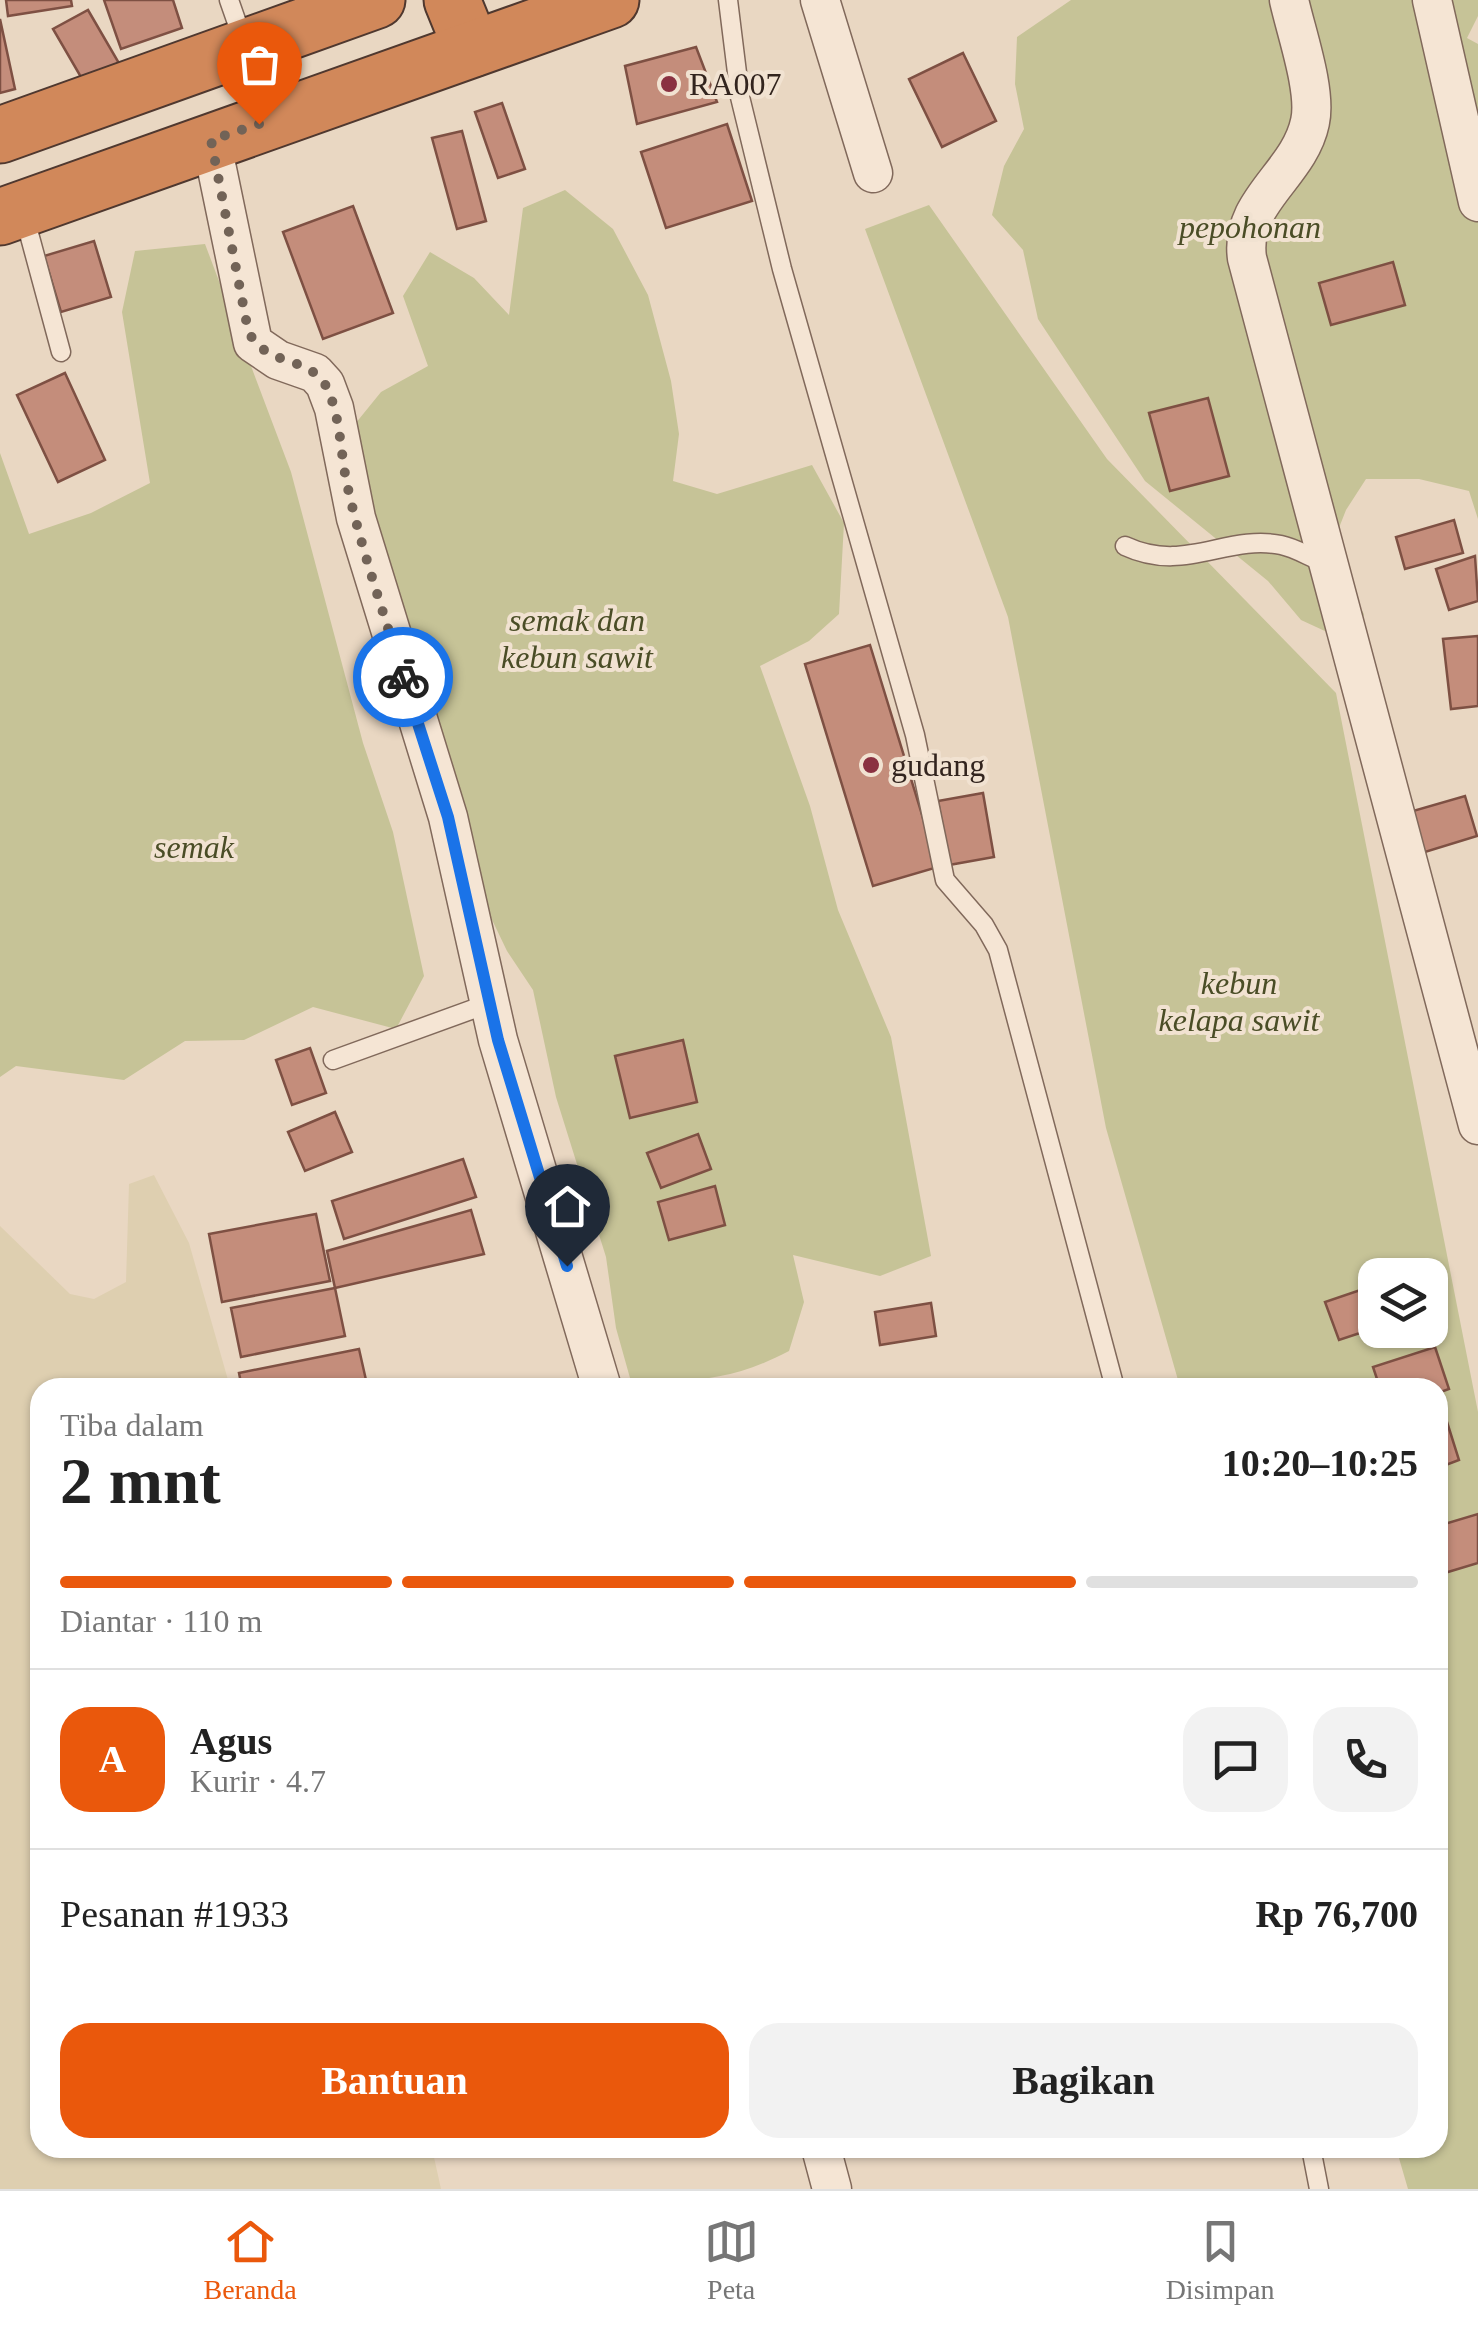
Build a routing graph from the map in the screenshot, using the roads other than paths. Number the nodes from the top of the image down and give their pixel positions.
1 (377, 0) edge
2 (611, 0) edge
3 (728, 0) edge
4 (820, 0) edge
5 (1289, 0) edge
6 (1432, 0) edge
7 (237, 22) edge
8 (462, 24) edge
9 (0, 135) edge
10 (211, 140) junction
11 (873, 174) dead end
12 (1478, 202) edge
13 (11, 213) edge
14 (61, 352) dead end
15 (1314, 520) junction
16 (1281, 545) junction
17 (1125, 546) dead end
18 (1326, 563) junction
19 (490, 1004) junction
20 (332, 1060) dead end
21 (1478, 1125) edge
22 (599, 1378) edge
23 (1112, 1378) edge
24 (824, 2158) edge
25 (1312, 2158) edge
26 (832, 2189) edge
27 (1320, 2189) edge

1 - 7 highway
2 - 8 highway
3 - 23 lane
4 - 11 street
5 - 15 street
6 - 12 street
7 - 9 highway
8 - 10 highway
10 - 13 highway
10 - 19 street
13 - 14 lane
15 - 16 lane
15 - 18 street
16 - 17 lane
16 - 18 lane
18 - 21 street
19 - 20 lane
19 - 22 street
24 - 26 street
25 - 27 lane

